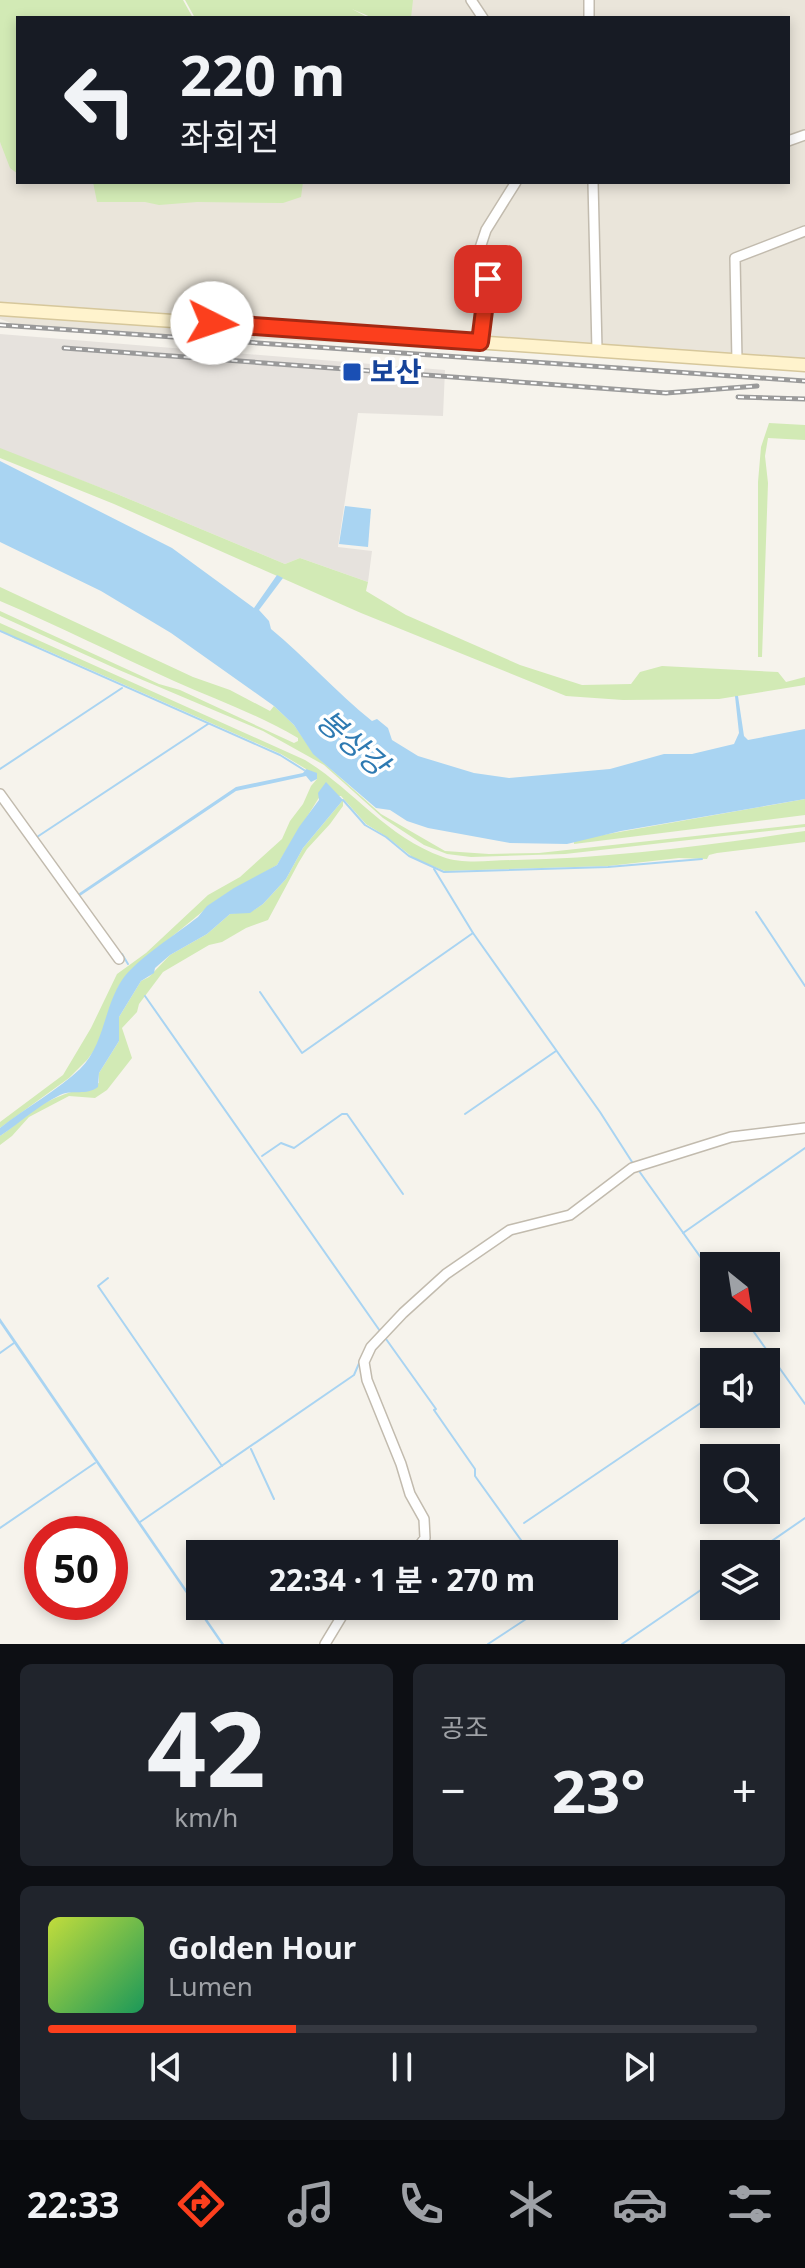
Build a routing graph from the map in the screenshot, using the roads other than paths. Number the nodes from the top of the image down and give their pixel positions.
1 (515, 184) edge
2 (593, 184) edge
3 (805, 231) edge
4 (0, 309) edge
5 (480, 342) junction
6 (597, 350) junction
7 (737, 361) junction
8 (805, 365) edge
9 (0, 794) edge
10 (119, 959) dead end
11 (805, 1128) edge
12 (424, 1540) edge
13 (340, 1620) edge
14 (325, 1644) edge

1 - 5 street
2 - 6 street
3 - 7 street
4 - 5 main road
5 - 6 main road
6 - 7 main road
7 - 8 main road
9 - 10 street
11 - 12 street
13 - 14 street

